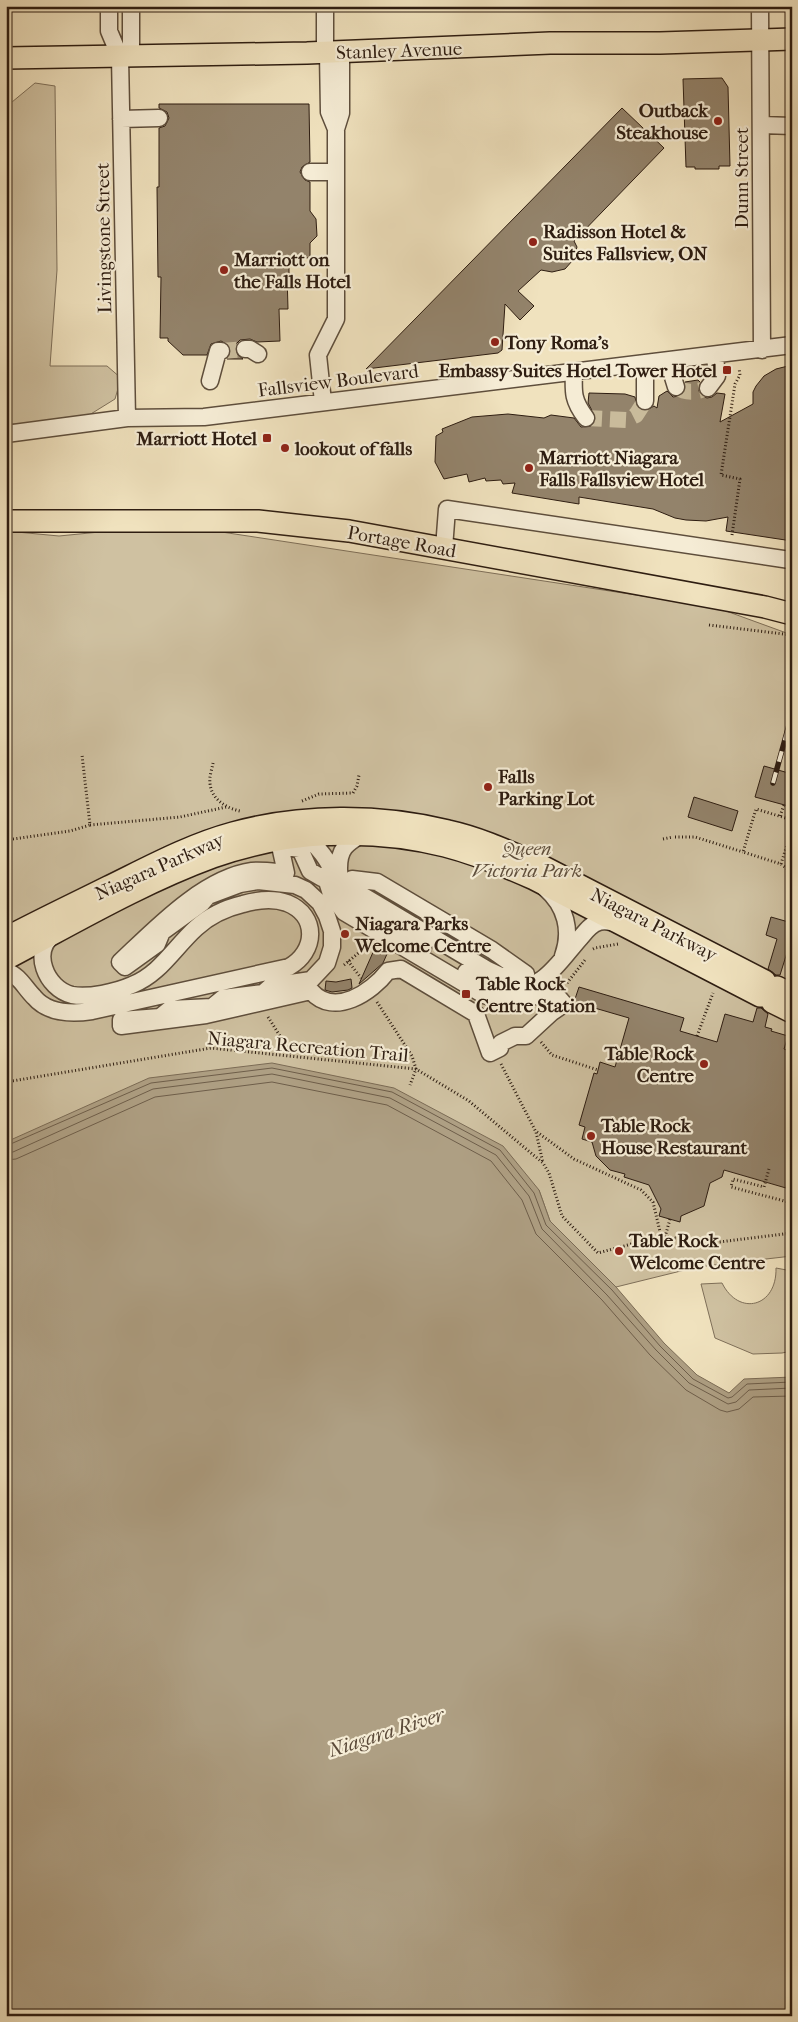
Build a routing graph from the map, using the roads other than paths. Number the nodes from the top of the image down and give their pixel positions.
1 (109, 6) edge
2 (131, 6) edge
3 (324, 6) edge
4 (336, 6) edge
5 (760, 6) edge
6 (760, 39) junction
7 (792, 39) edge
8 (332, 52) junction
9 (125, 57) junction
10 (6, 58) edge
11 (159, 123) dead end
12 (121, 124) junction
13 (761, 125) junction
14 (792, 126) edge
15 (310, 172) dead end
16 (336, 172) junction
17 (792, 345) edge
18 (762, 350) junction
19 (221, 351) dead end
20 (715, 356) junction
21 (668, 361) junction
22 (645, 364) junction
23 (574, 372) junction
24 (210, 381) dead end
25 (676, 387) dead end
26 (708, 388) dead end
27 (645, 401) tunnel mouth
28 (323, 402) junction
29 (127, 418) junction
30 (586, 418) dead end
31 (6, 434) edge
32 (6, 521) edge
33 (444, 548) junction
34 (790, 560) dead end
35 (792, 604) edge
36 (765, 607) junction
37 (792, 614) edge
38 (387, 829) junction
39 (271, 834) junction
40 (361, 835) junction
41 (306, 837) junction
42 (330, 866) junction
43 (352, 878) joint
44 (534, 879) junction
45 (347, 894) junction
46 (599, 904) junction
47 (65, 928) junction
48 (585, 931) junction
49 (623, 935) junction
50 (6, 938) edge
51 (6, 959) edge
52 (561, 960) junction
53 (6, 971) edge
54 (773, 992) edge
55 (792, 1012) edge
56 (496, 1051) joint

1 - 9 street
2 - 9 street, Livingstone Street
3 - 8 street
4 - 8 street
5 - 6 street, Dunn Street
6 - 7 main road, Stanley Avenue
6 - 8 main road, Stanley Avenue
6 - 13 street, Dunn Street
8 - 9 main road, Stanley Avenue
8 - 16 street
9 - 10 main road, Stanley Avenue
9 - 12 street, Livingstone Street
11 - 12 street
12 - 29 street, Livingstone Street
13 - 14 street
13 - 18 street, Dunn Street
15 - 16 street
16 - 28 street
17 - 18 street, Fallsview Boulevard
18 - 20 street, Fallsview Boulevard
19 - 24 street
20 - 21 street, Fallsview Boulevard
20 - 26 street
21 - 22 street, Fallsview Boulevard
21 - 25 street
22 - 23 street, Fallsview Boulevard
22 - 27 street
23 - 28 street, Fallsview Boulevard
23 - 30 street
28 - 29 street, Fallsview Boulevard
29 - 31 street, Fallsview Boulevard
32 - 33 main road, Portage Road
33 - 34 street
33 - 36 main road, Portage Road
35 - 36 main road
36 - 37 main road, Portage Road
38 - 39 main road, Niagara Parkway
38 - 40 main road, Niagara Parkway
38 - 44 main road, Niagara Parkway
38 - 45 street
38 - 46 main road, Niagara Parkway
39 - 41 main road, Niagara Parkway
39 - 42 street
39 - 47 main road, Niagara Parkway
39 - 50 main road, Niagara Parkway
40 - 41 main road, Niagara Parkway
40 - 45 street
41 - 42 street
42 - 45 street
43 - 43 street
44 - 46 main road, Niagara Parkway
44 - 52 street
45 - 52 street
46 - 48 street
46 - 49 main road, Niagara Parkway
46 - 54 main road, Niagara Parkway
47 - 51 main road, Niagara Parkway
47 - 53 street
48 - 49 street
48 - 52 street
49 - 54 main road, Niagara Parkway
54 - 55 main road, Niagara Parkway
56 - 56 street

